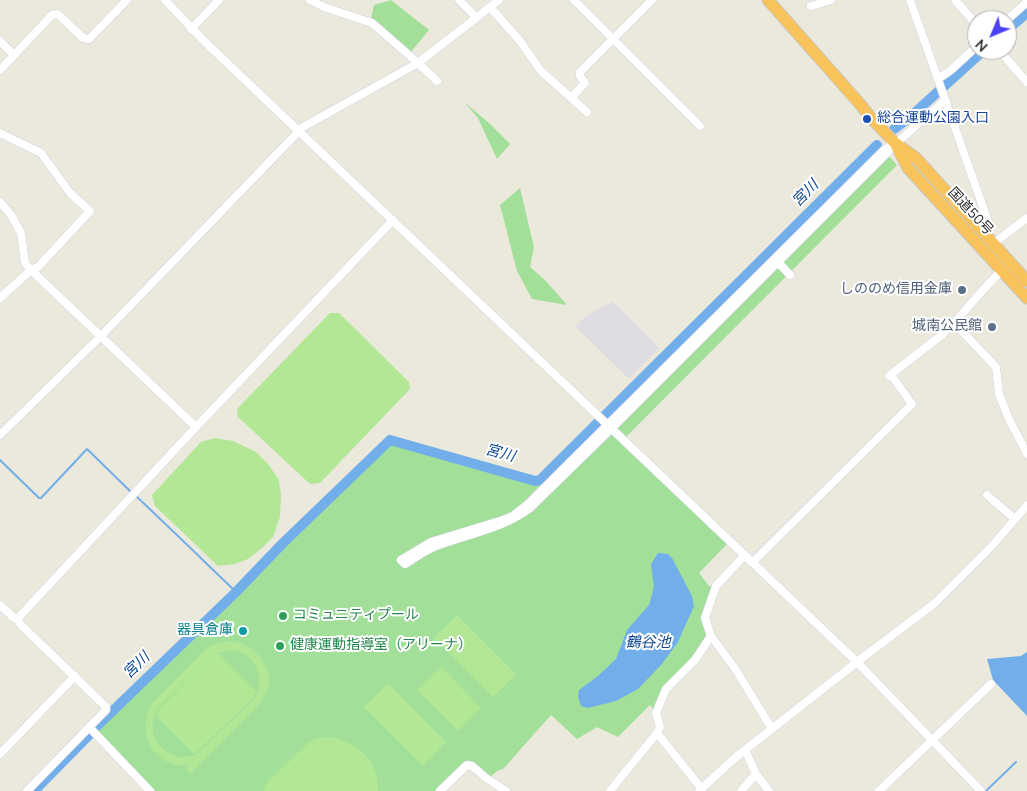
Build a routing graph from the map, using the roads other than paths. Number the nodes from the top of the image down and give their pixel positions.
1 (114, 0) edge
2 (127, 0) edge
3 (165, 0) edge
4 (220, 0) edge
5 (310, 0) edge
6 (459, 0) edge
7 (499, 0) edge
8 (574, 0) edge
9 (652, 0) edge
10 (768, 0) edge
11 (831, 0) edge
12 (910, 0) edge
13 (955, 0) edge
14 (1027, 2) edge
15 (811, 6) dead end
16 (490, 7) junction
17 (120, 8) junction
18 (1017, 11) edge
19 (967, 14) edge
20 (476, 17) junction
21 (191, 29) junction
22 (614, 39) junction
23 (0, 41) edge
24 (14, 54) junction
25 (967, 55) edge
26 (1008, 60) edge
27 (418, 63) junction
28 (0, 70) edge
29 (437, 81) dead end
30 (939, 81) junction
31 (1027, 82) edge
32 (571, 98) junction
33 (945, 98) junction
34 (587, 112) dead end
35 (700, 126) dead end
36 (299, 131) junction
37 (0, 133) edge
38 (895, 143) junction
39 (0, 202) edge
40 (1027, 218) edge
41 (393, 220) junction
42 (984, 233) junction
43 (999, 239) dead end
44 (776, 260) junction
45 (31, 270) junction
46 (1002, 270) junction
47 (790, 275) dead end
48 (1027, 281) edge
49 (0, 298) edge
50 (1027, 298) edge
51 (954, 323) junction
52 (101, 336) junction
53 (606, 423) junction
54 (196, 427) junction
55 (0, 435) edge
56 (1027, 454) edge
57 (987, 495) dead end
58 (1027, 505) edge
59 (1015, 519) junction
60 (745, 555) junction
61 (753, 562) junction
62 (0, 605) edge
63 (18, 619) junction
64 (711, 636) junction
65 (858, 662) junction
66 (75, 676) junction
67 (991, 684) dead end
68 (89, 727) junction
69 (772, 729) junction
70 (657, 732) junction
71 (933, 740) junction
72 (744, 750) junction
73 (0, 754) edge
74 (756, 774) junction
75 (700, 789) edge
76 (27, 791) edge
77 (150, 791) edge
78 (440, 791) edge
79 (506, 791) edge
80 (610, 791) edge
81 (741, 791) edge
82 (769, 791) edge
83 (879, 791) edge
84 (982, 791) edge

1 - 17 street
2 - 17 street
3 - 21 street
4 - 21 street
5 - 27 street
6 - 20 street
7 - 16 street
8 - 22 street
9 - 22 street
10 - 38 highway, 国道50号
11 - 15 street
12 - 30 street
13 - 19 street
14 - 18 street
16 - 20 street
16 - 32 street
17 - 24 street
20 - 27 street
21 - 36 street
22 - 32 street
22 - 35 street
23 - 24 street
24 - 28 street
25 - 30 street
26 - 31 street
27 - 29 street
27 - 36 street
30 - 33 street
32 - 34 street
33 - 38 street
33 - 42 street
36 - 41 street
36 - 52 street
37 - 45 street
38 - 42 highway, 国道50号
38 - 44 street
38 - 46 highway, 国道50号
39 - 45 street
40 - 43 street
41 - 53 street
41 - 54 street
42 - 48 highway, 国道50号
44 - 47 street
44 - 53 street
45 - 49 street
45 - 52 street
46 - 50 highway, 国道50号
46 - 51 street
51 - 56 street
51 - 61 street
52 - 54 street
52 - 55 street
53 - 53 street
53 - 60 street
54 - 63 street
57 - 59 street
58 - 59 street
59 - 65 street
60 - 61 street
60 - 64 street
61 - 65 street
62 - 63 street
63 - 66 street
64 - 69 street
64 - 70 street
65 - 69 street
65 - 71 street
66 - 68 street
66 - 73 street
67 - 71 street
68 - 76 street
68 - 77 street
69 - 72 street
70 - 75 street
70 - 80 street
71 - 83 street
71 - 84 street
72 - 74 street
72 - 75 street
74 - 81 street
74 - 82 street
78 - 79 street

